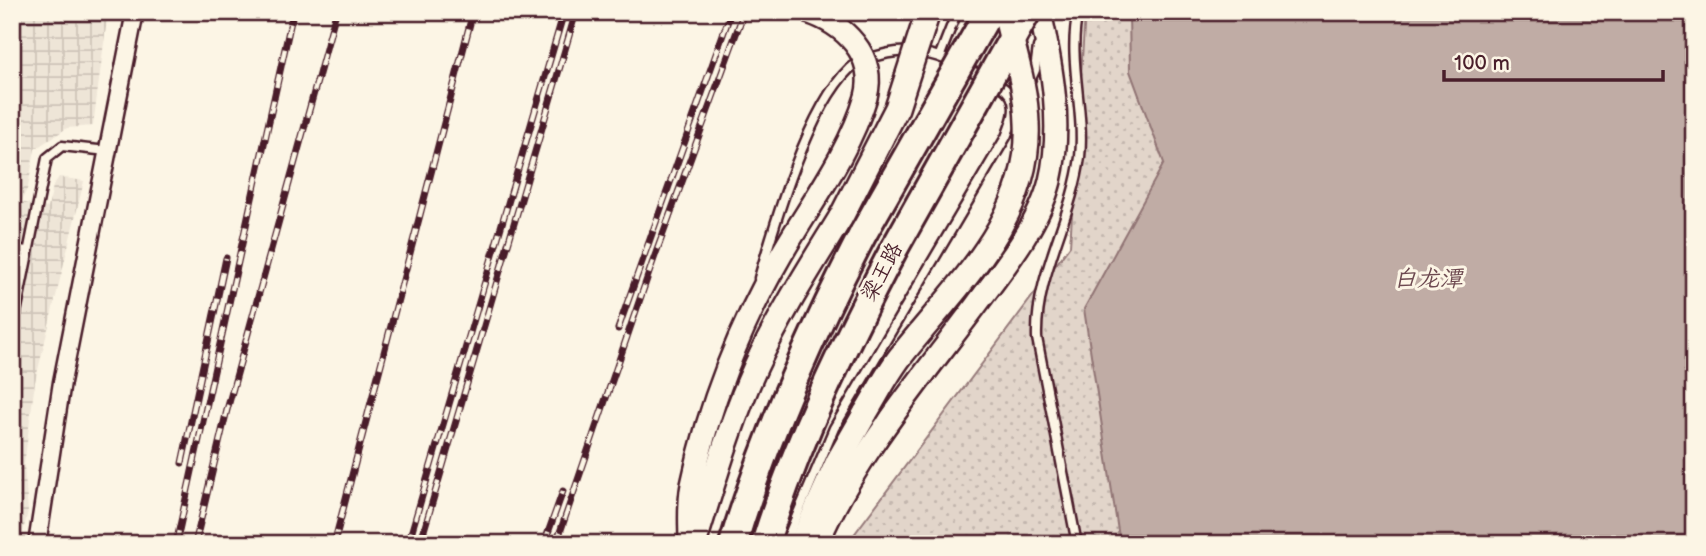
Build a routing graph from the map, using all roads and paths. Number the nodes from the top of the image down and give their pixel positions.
1 (135, 12) edge
2 (807, 12) edge
3 (928, 12) edge
4 (957, 12) edge
5 (989, 12) edge
6 (1005, 12) edge
7 (1027, 12) edge
8 (1033, 12) edge
9 (1040, 12) edge
10 (1079, 12) edge
11 (940, 55) junction
12 (1014, 117) junction
13 (107, 151) junction
14 (12, 249) edge
15 (27, 251) junction
16 (746, 327) junction
17 (12, 333) edge
18 (37, 544) edge
19 (692, 544) edge
20 (733, 544) edge
21 (765, 544) edge
22 (785, 544) edge
23 (801, 544) edge
24 (817, 544) edge
25 (1077, 544) edge

1 - 13 street
2 - 16 street, bridge
3 - 19 main road, bridge
4 - 11 lane
5 - 20 main road, 梁王路, bridge
6 - 23 main road, bridge
7 - 21 main road, 梁王路, bridge
8 - 12 lane
9 - 24 street
10 - 25 lane
11 - 12 lane
11 - 16 lane
12 - 22 lane
13 - 15 lane
13 - 18 street
14 - 15 lane
15 - 17 lane
16 - 19 street

